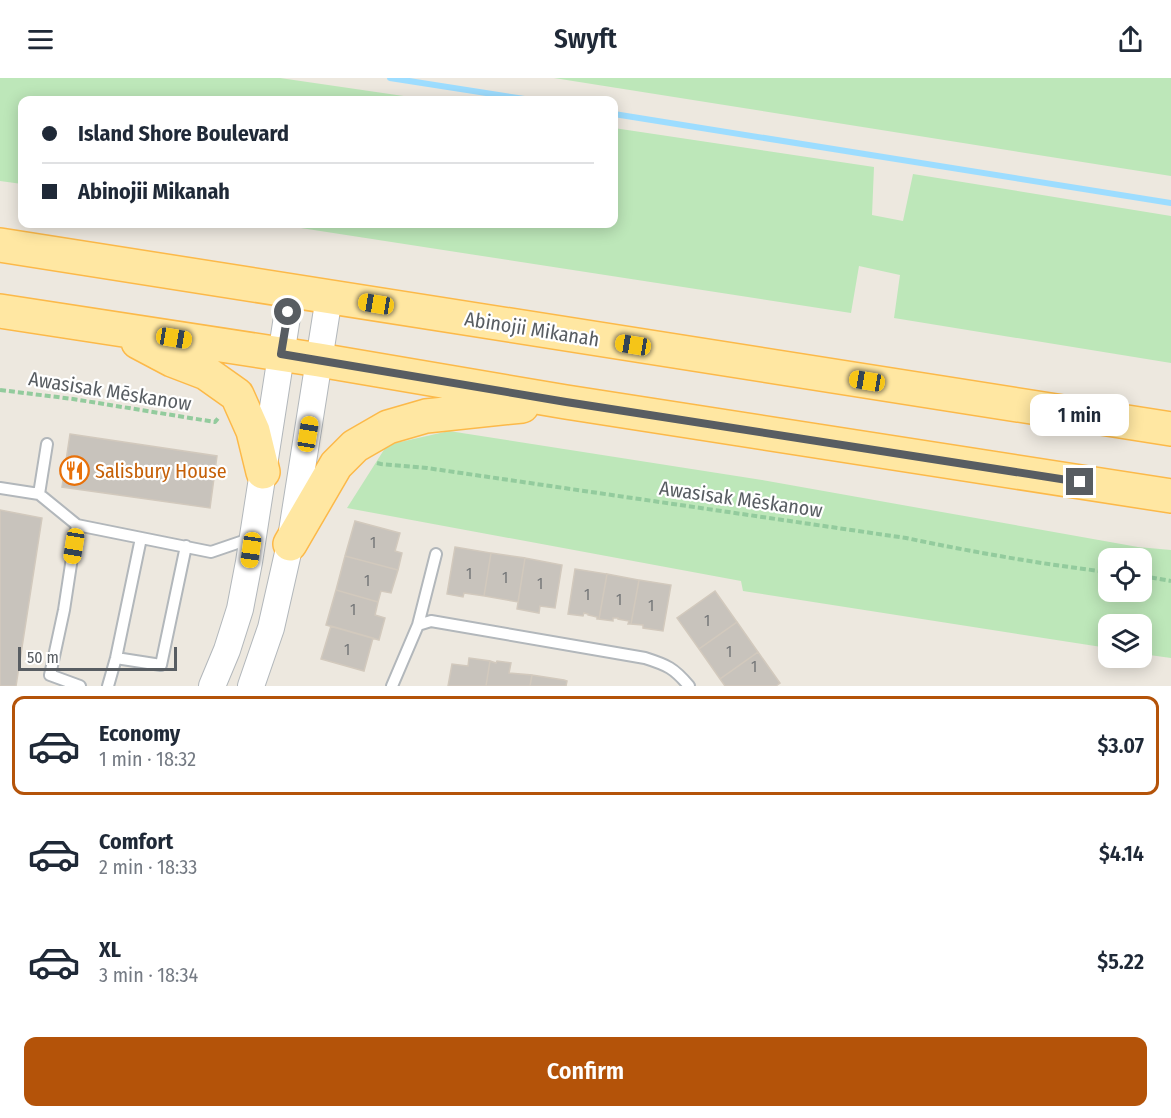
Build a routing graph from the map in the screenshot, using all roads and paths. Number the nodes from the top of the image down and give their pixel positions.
1 (0, 245) edge
2 (291, 291) junction
3 (329, 297) junction
4 (0, 311) edge
5 (109, 328) junction
6 (281, 354) junction
7 (319, 360) junction
8 (0, 390) edge
9 (566, 402) junction
10 (215, 422) dead end
11 (1171, 429) edge
12 (47, 444) dead end
13 (370, 459) dead end
14 (263, 472) junction
15 (0, 488) edge
16 (39, 494) junction
17 (1171, 496) edge
18 (77, 525) junction
19 (141, 538) junction
20 (252, 538) junction
21 (290, 544) junction
22 (186, 546) junction
23 (436, 554) dead end
24 (1098, 571) edge
25 (1152, 578) edge
26 (1171, 581) edge
27 (418, 625) junction
28 (116, 658) junction
29 (49, 680) edge
30 (80, 686) edge
31 (108, 686) edge
32 (212, 686) edge
33 (251, 686) edge
34 (392, 686) edge
35 (689, 686) edge

1 - 2 main road, Abinojii Mikanah
2 - 3 main road, Abinojii Mikanah
2 - 6 street
3 - 7 street
3 - 11 main road, Abinojii Mikanah
4 - 5 main road
5 - 6 main road
5 - 14 main road
6 - 7 main road
6 - 14 street
7 - 9 main road
7 - 21 street
8 - 10 path, Awasisak Mēskanow
9 - 17 main road
9 - 21 main road
12 - 16 lane
13 - 24 path, Awasisak Mēskanow
14 - 20 street
15 - 16 lane
16 - 18 lane
18 - 19 lane
18 - 29 lane
19 - 22 lane
19 - 28 lane
20 - 22 lane
20 - 32 street
21 - 33 street
22 - 28 lane
23 - 27 lane
25 - 26 path
27 - 34 lane
27 - 35 lane
28 - 31 lane
29 - 30 lane

